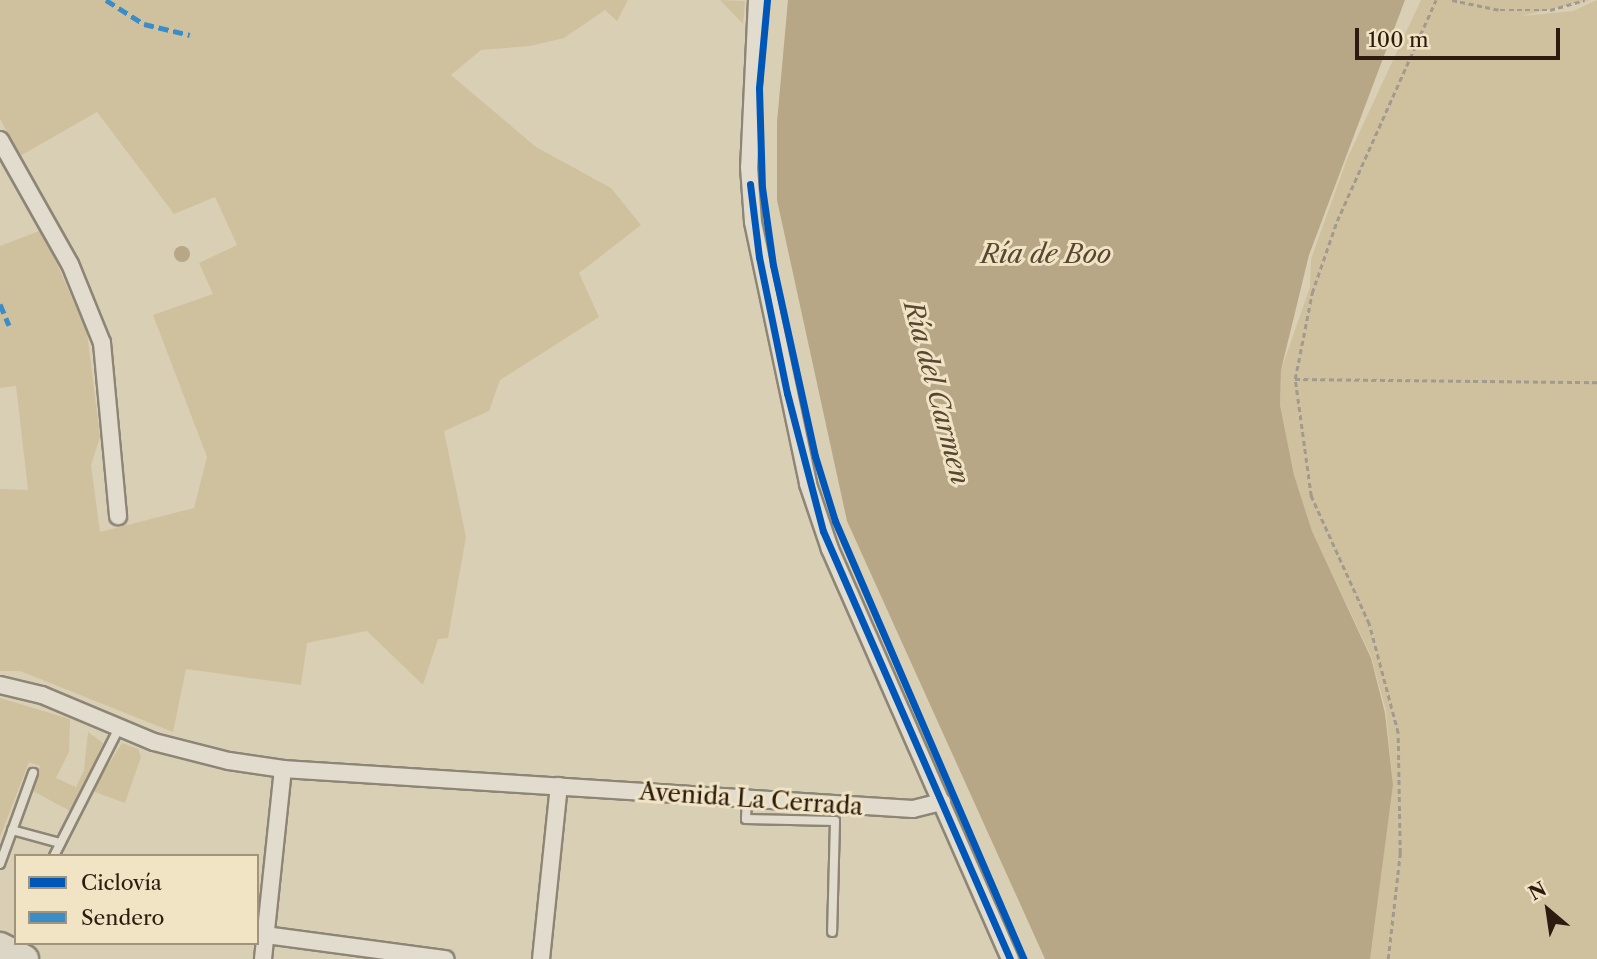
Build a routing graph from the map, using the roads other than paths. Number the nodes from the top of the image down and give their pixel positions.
1 (757, 0) edge
2 (0, 140) edge
3 (118, 516) dead end
4 (0, 685) edge
5 (119, 728) junction
6 (283, 769) junction
7 (33, 773) dead end
8 (559, 786) junction
9 (747, 799) junction
10 (942, 802) junction
11 (12, 830) junction
12 (60, 843) junction
13 (55, 854) edge
14 (0, 864) edge
15 (832, 932) dead end
16 (265, 934) junction
17 (0, 947) edge
18 (24, 959) edge
19 (263, 959) edge
20 (445, 959) edge
21 (541, 959) edge
22 (1010, 959) edge

1 - 10 street
2 - 3 street
4 - 5 street, Avenida La Cerrada
5 - 6 street, Avenida La Cerrada
5 - 12 lane
6 - 8 street, Avenida La Cerrada
6 - 16 street
7 - 11 lane
8 - 9 street, Avenida La Cerrada
8 - 21 street
9 - 10 street, Avenida La Cerrada
9 - 15 lane
10 - 22 street
11 - 12 lane
11 - 14 lane
12 - 13 lane
16 - 19 street
16 - 20 street
17 - 18 highway

